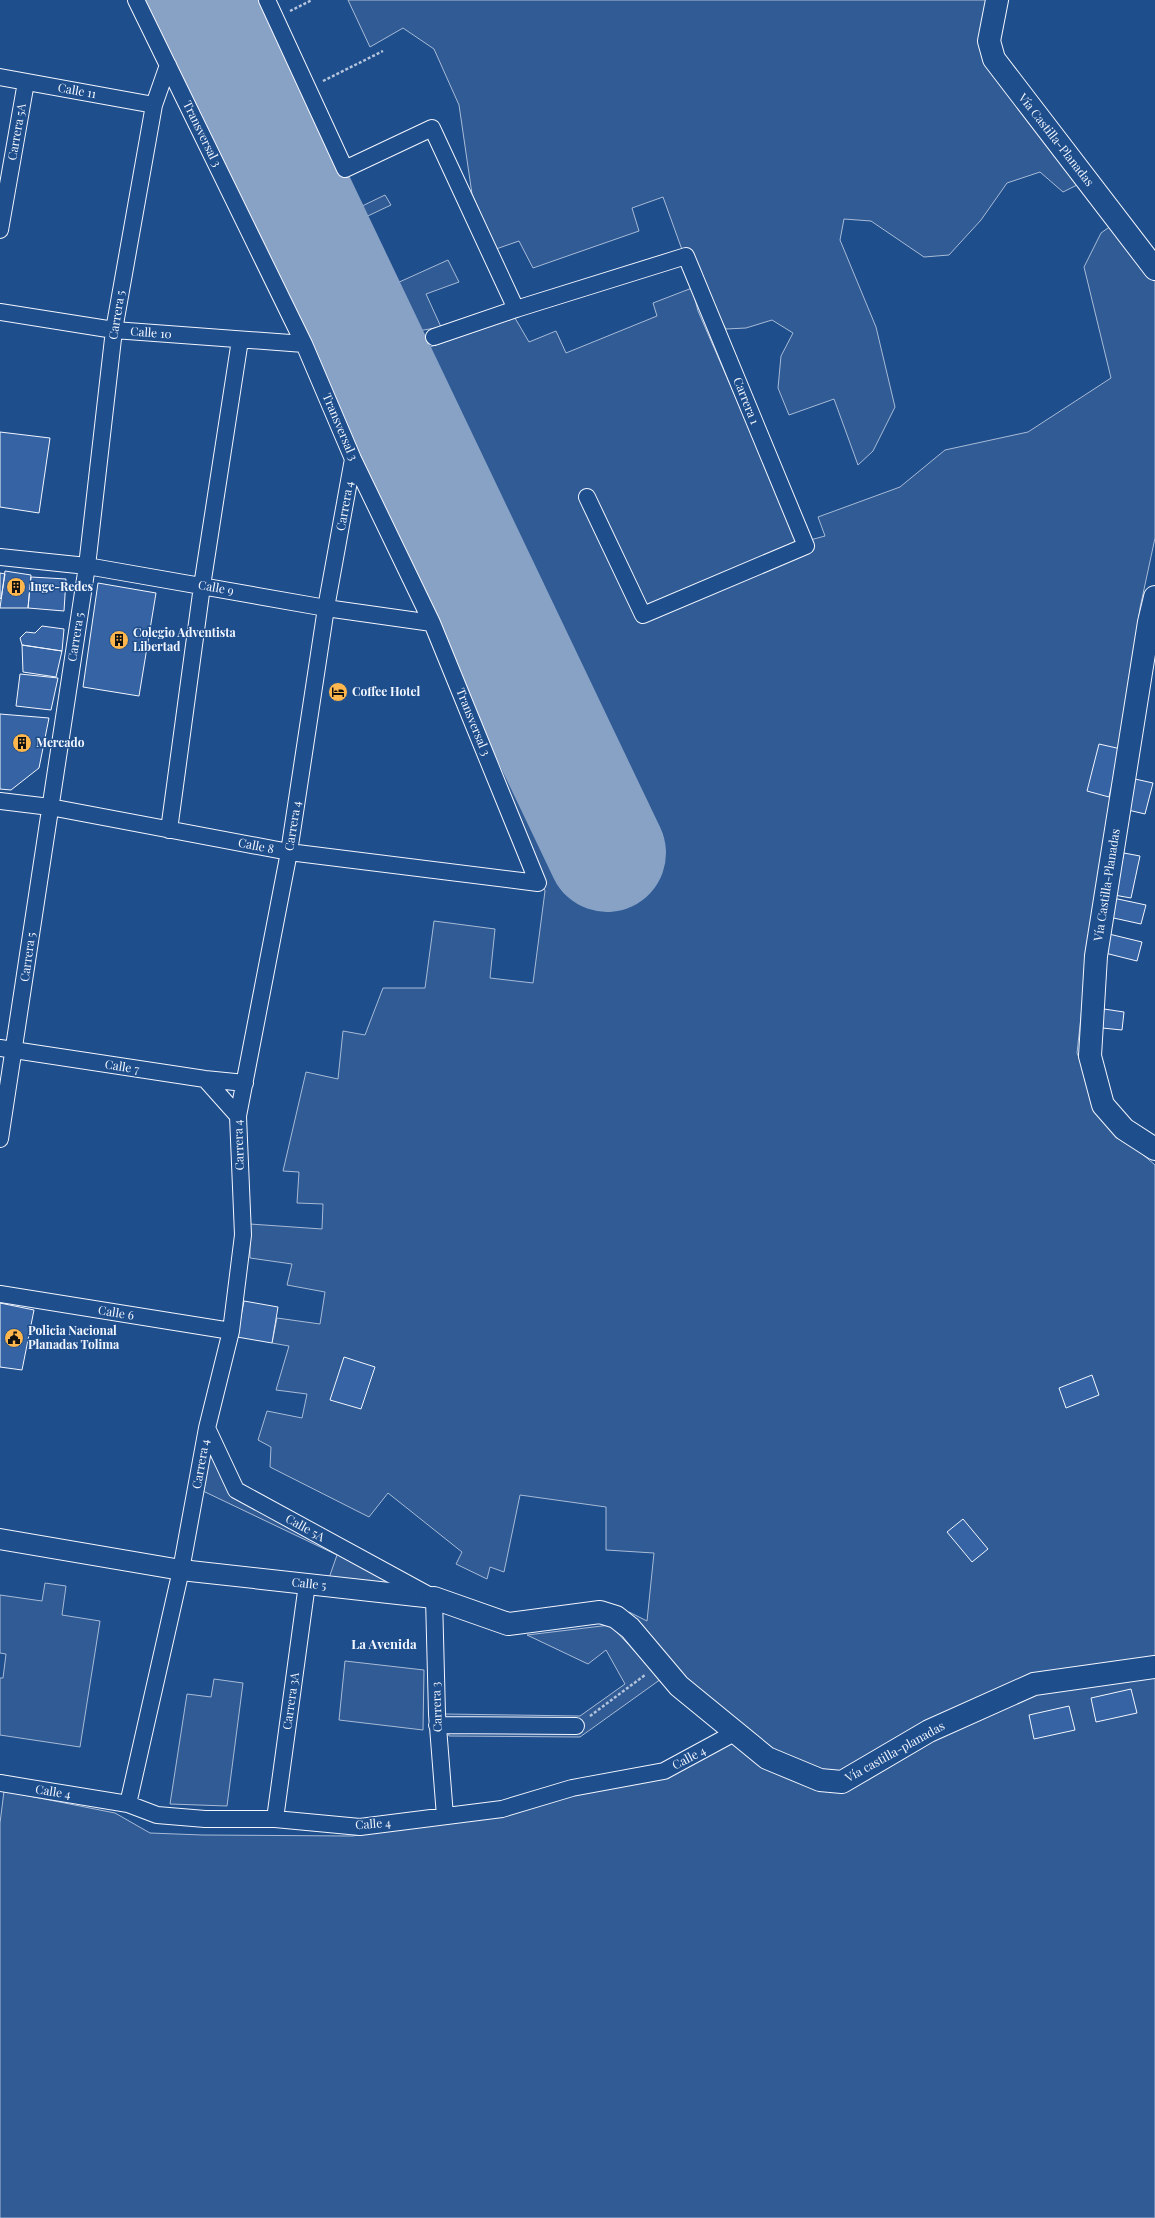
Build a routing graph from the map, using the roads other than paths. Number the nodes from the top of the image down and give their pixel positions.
1 (136, 0) edge
2 (267, 0) edge
3 (997, 0) edge
4 (168, 65) junction
5 (0, 76) edge
6 (26, 82) junction
7 (154, 105) junction
8 (0, 230) edge
9 (1155, 269) edge
10 (516, 309) junction
11 (0, 312) edge
12 (114, 330) junction
13 (434, 337) dead end
14 (240, 340) junction
15 (304, 344) junction
16 (353, 459) junction
17 (587, 497) dead end
18 (0, 557) edge
19 (87, 566) junction
20 (202, 586) junction
21 (1155, 597) edge
22 (326, 608) junction
23 (432, 623) junction
24 (0, 801) edge
25 (50, 807) junction
26 (169, 830) junction
27 (289, 852) junction
28 (538, 883) joint
29 (7, 1049) edge
30 (205, 1080) junction
31 (245, 1083) junction
32 (238, 1116) junction
33 (0, 1139) edge
34 (1155, 1149) edge
35 (0, 1294) edge
36 (231, 1331) junction
37 (208, 1428) junction
38 (0, 1539) edge
39 (181, 1570) junction
40 (307, 1584) junction
41 (434, 1598) junction
42 (616, 1616) joint
43 (1155, 1667) edge
44 (438, 1725) junction
45 (576, 1726) road end
46 (736, 1732) junction
47 (0, 1783) edge
48 (128, 1804) junction
49 (446, 1816) junction
50 (276, 1819) junction

1 - 4 street, Transversal 3
2 - 10 street
3 - 9 main road, Vía Castilla-Planadas
4 - 7 street, Carrera 5
4 - 15 street, Transversal 3
5 - 6 street, Calle 11
6 - 7 street, Calle 11
6 - 8 street, Carrera 5A
7 - 12 street, Carrera 5
10 - 13 street
10 - 17 street, Carrera 1
11 - 12 street, Calle 10
12 - 14 street, Calle 10
12 - 19 street, Carrera 5
14 - 15 street, Calle 10
14 - 20 street
15 - 16 street, Transversal 3
16 - 22 street, Carrera 4
16 - 23 street, Transversal 3
18 - 19 street, Calle 9
19 - 20 street, Calle 9
19 - 25 street, Carrera 5
20 - 22 street, Calle 9
20 - 26 street
21 - 34 main road, Vía Castilla-Planadas
22 - 23 street, Calle 9
22 - 27 street, Carrera 4
23 - 28 street, Transversal 3
24 - 25 street, Calle 8
25 - 26 street, Calle 8
25 - 29 street, Carrera 5
26 - 27 street, Calle 8
27 - 28 street, Calle 8
27 - 31 street, Carrera 4
29 - 30 street, Calle 7
29 - 33 street, Carrera 5
30 - 31 street, Calle 7
30 - 32 street
31 - 32 street, Carrera 4
32 - 36 street, Carrera 4
35 - 36 street, Calle 6
36 - 37 street, Carrera 4
37 - 39 street, Carrera 4
37 - 41 street, Calle 5A
38 - 39 street, Calle 5
39 - 40 street, Calle 5
39 - 48 street, Carrera 4
40 - 41 street, Calle 5
40 - 50 street, Carrera 3A
41 - 42 main road, Calle 5
41 - 44 street, Carrera 3
42 - 46 main road, Vía castilla-planadas
43 - 46 main road, Vía castilla-planadas
44 - 45 street
44 - 49 street, Carrera 3
46 - 49 street, Calle 4
47 - 48 street, Calle 4
48 - 50 street, Calle 4
49 - 50 street, Calle 4

